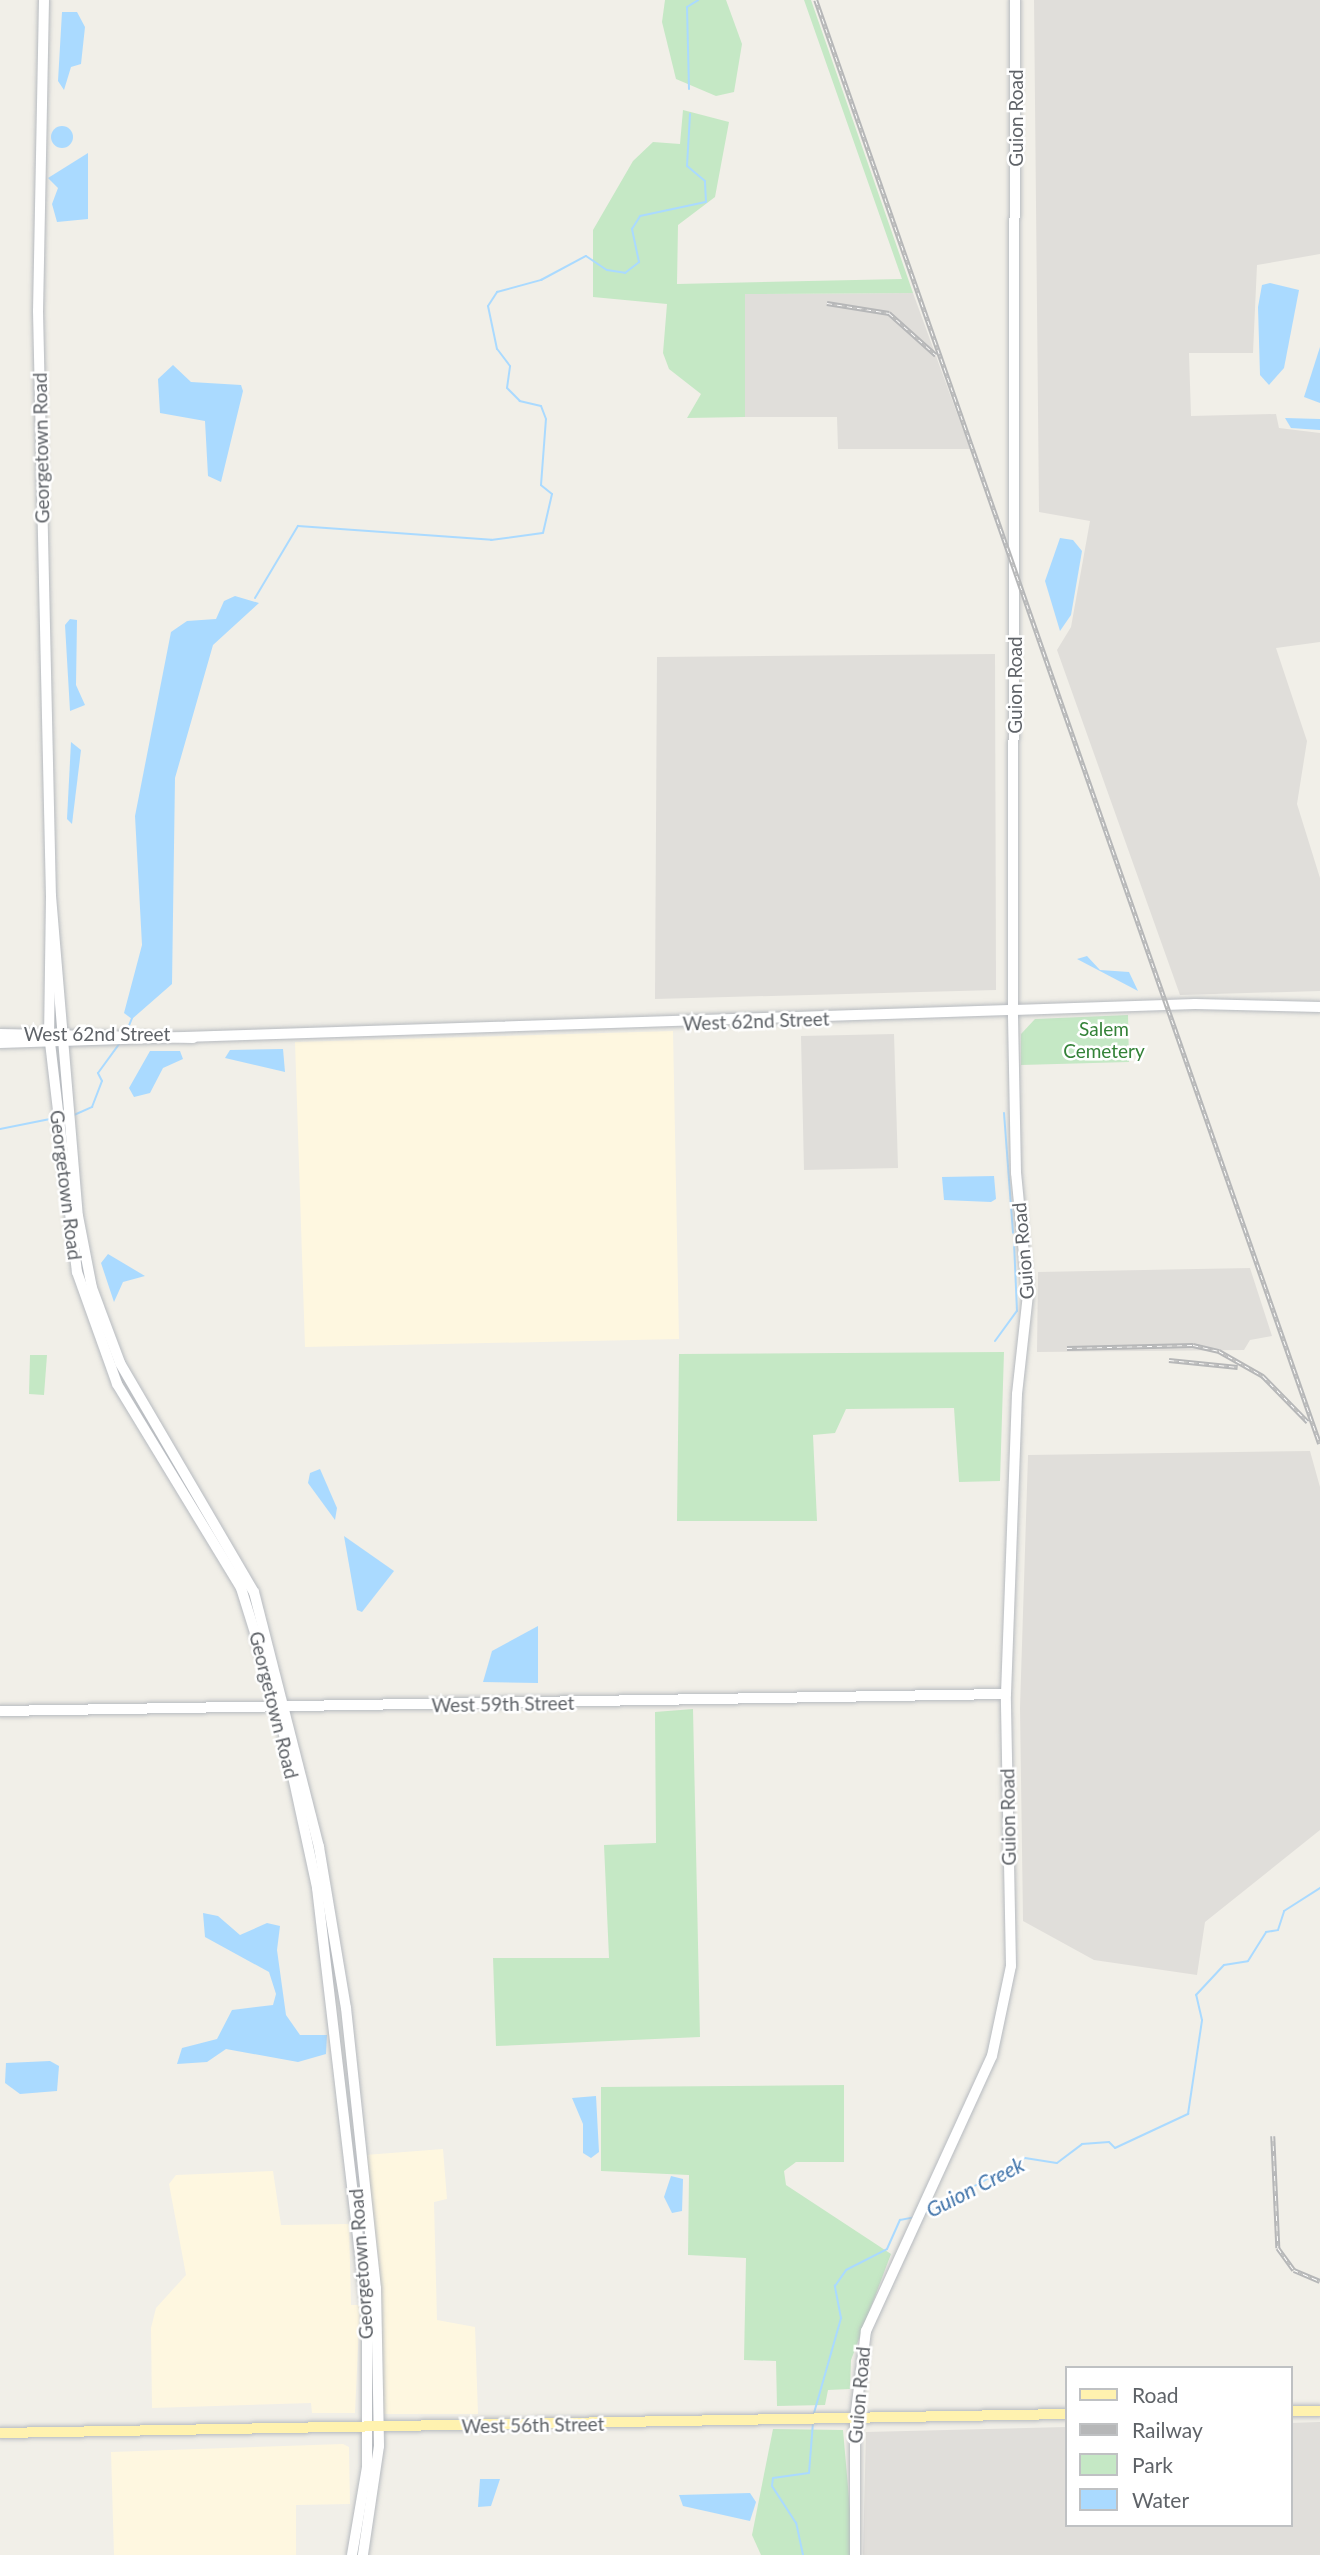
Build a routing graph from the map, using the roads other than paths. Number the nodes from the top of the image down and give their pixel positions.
1 (44, 0) edge
2 (1015, 0) edge
3 (1320, 1007) edge
4 (1013, 1010) junction
5 (0, 1034) edge
6 (192, 1038) junction
7 (55, 1039) junction
8 (109, 1039) junction
9 (0, 1043) edge
10 (1006, 1694) junction
11 (282, 1707) junction
12 (0, 1711) edge
13 (1292, 2411) edge
14 (1320, 2411) edge
15 (1064, 2414) edge
16 (855, 2419) junction
17 (373, 2427) junction
18 (0, 2433) edge
19 (352, 2555) edge
20 (363, 2555) edge
21 (855, 2555) edge

1 - 7 street, Georgetown Road
2 - 4 street, Guion Road
3 - 4 street, West 62nd Street
4 - 6 street, West 62nd Street
4 - 10 street, Guion Road
5 - 7 street, West 62nd Street
6 - 8 street, West 62nd Street
6 - 8 street, West 62nd Street
7 - 8 street, West 62nd Street
7 - 9 street, West 62nd Street
7 - 11 street, Georgetown Road
10 - 11 street, West 59th Street
10 - 16 street, Guion Road
11 - 12 street, West 59th Street
11 - 17 street, Georgetown Road
13 - 14 main road
15 - 16 main road, West 56th Street
16 - 17 main road, West 56th Street
16 - 21 street, Guion Road
17 - 18 main road, West 56th Street
17 - 19 street, Georgetown Road
17 - 20 street, Georgetown Road

